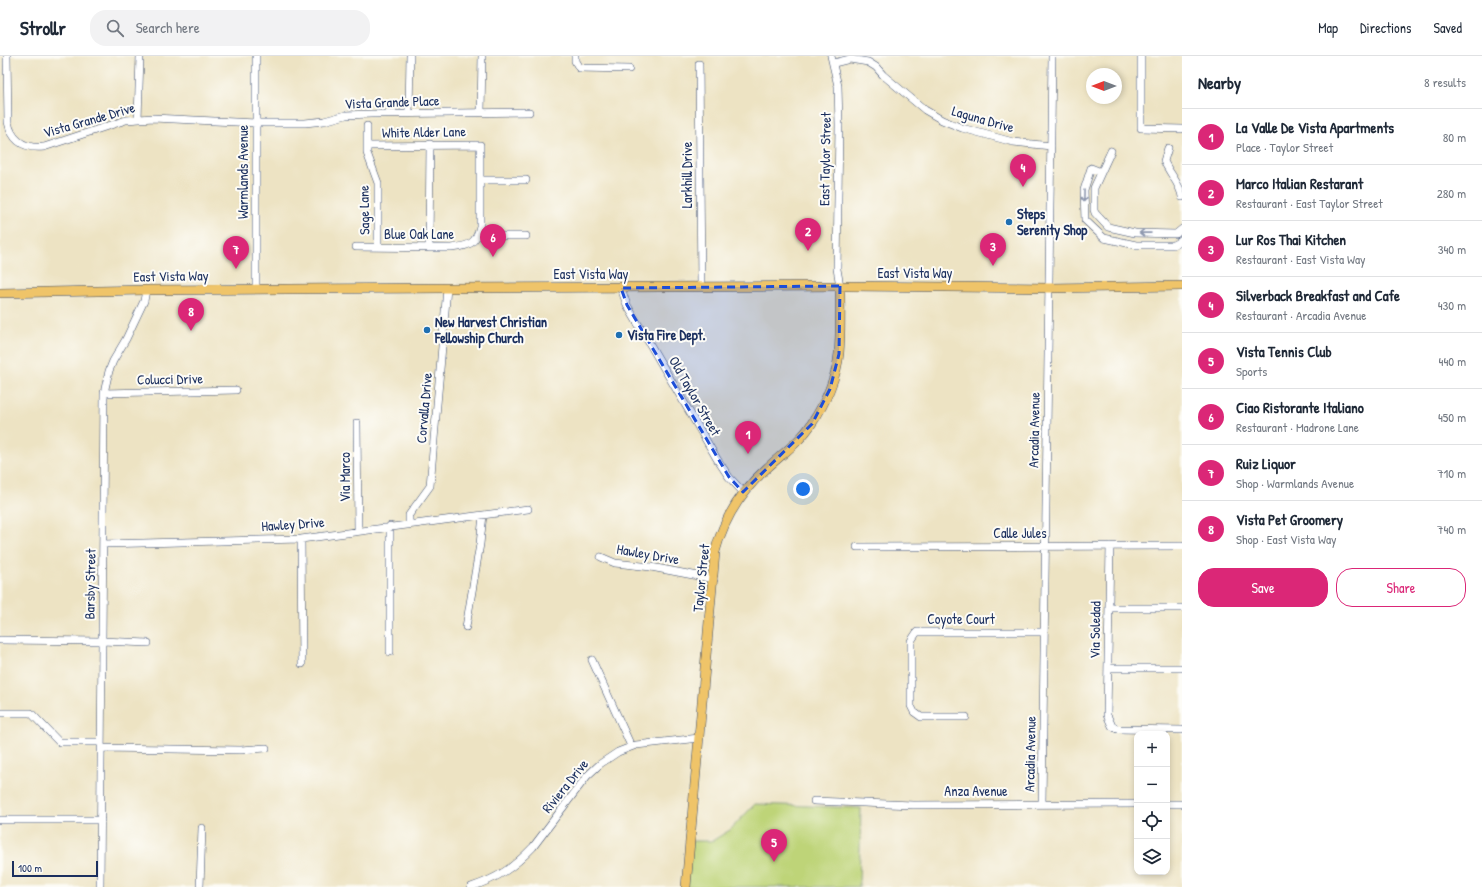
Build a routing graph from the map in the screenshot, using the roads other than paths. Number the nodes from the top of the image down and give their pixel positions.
1 (7, 56) edge
2 (140, 56) edge
3 (256, 56) edge
4 (410, 56) edge
5 (482, 56) edge
6 (575, 56) edge
7 (831, 56) edge
8 (1052, 56) edge
9 (1141, 56) edge
10 (699, 64) dead end
11 (834, 64) junction
12 (630, 69) dead end
13 (481, 112) junction
14 (529, 112) dead end
15 (408, 113) junction
16 (138, 118) junction
17 (256, 123) junction
18 (367, 126) dead end
19 (1182, 129) edge
20 (430, 144) junction
21 (367, 146) junction
22 (1051, 146) junction
23 (1168, 148) dead end
24 (1111, 151) dead end
25 (1101, 172) junction
26 (480, 180) junction
27 (526, 180) dead end
28 (1182, 192) edge
29 (1182, 229) edge
30 (478, 236) junction
31 (526, 236) dead end
32 (1182, 239) edge
33 (356, 247) dead end
34 (378, 247) junction
35 (429, 248) junction
36 (700, 286) junction
37 (840, 286) junction
38 (1182, 286) edge
39 (447, 288) junction
40 (621, 288) junction
41 (1049, 288) junction
42 (256, 289) junction
43 (146, 290) junction
44 (0, 293) edge
45 (236, 390) dead end
46 (104, 393) junction
47 (357, 423) dead end
48 (743, 492) junction
49 (528, 509) dead end
50 (483, 515) junction
51 (409, 524) junction
52 (390, 526) junction
53 (358, 531) junction
54 (301, 539) junction
55 (103, 544) junction
56 (1045, 546) junction
57 (1110, 546) junction
58 (1182, 546) edge
59 (857, 547) dead end
60 (601, 557) dead end
61 (714, 579) junction
62 (1109, 608) junction
63 (1182, 608) edge
64 (466, 627) dead end
65 (1044, 632) junction
66 (0, 640) edge
67 (102, 641) junction
68 (148, 643) dead end
69 (390, 652) dead end
70 (592, 660) dead end
71 (302, 664) dead end
72 (1108, 668) junction
73 (1182, 668) edge
74 (0, 713) edge
75 (966, 716) dead end
76 (1182, 730) edge
77 (699, 738) junction
78 (101, 745) junction
79 (632, 746) junction
80 (266, 748) dead end
81 (814, 801) dead end
82 (1042, 804) junction
83 (1134, 804) edge
84 (1170, 804) edge
85 (1182, 804) edge
86 (0, 820) edge
87 (100, 820) junction
88 (202, 828) dead end
89 (100, 887) edge
90 (200, 887) edge
91 (471, 887) edge
92 (686, 887) edge

1 - 16 street, Vista Grande Drive
2 - 16 street
3 - 17 street, Warmlands Avenue
4 - 15 street
5 - 13 street
6 - 12 street
7 - 11 street, East Taylor Street
8 - 22 street, Arcadia Avenue
9 - 19 street
10 - 36 street, Larkhill Drive
11 - 22 street, Laguna Drive
11 - 37 street, East Taylor Street
13 - 14 street, Vista Grande Place
13 - 15 street, Vista Grande Place
15 - 17 street, Vista Grande Place
16 - 17 street, Vista Grande Drive
17 - 42 street, Warmlands Avenue
18 - 21 street, Sage Lane
20 - 21 street, White Alder Lane
20 - 26 street, White Alder Lane
20 - 35 street
21 - 34 street, Sage Lane
22 - 41 street, Arcadia Avenue
23 - 28 street
24 - 25 street
29 -> 25 street
25 -> 32 street
26 - 27 street
26 - 30 street
30 - 31 street
30 - 35 street, Blue Oak Lane
33 - 34 street, Blue Oak Lane
34 - 35 street, Blue Oak Lane
36 - 37 main road, East Vista Way
36 - 40 main road, East Vista Way
37 - 41 main road, East Vista Way
37 - 48 main road, Taylor Street
38 - 41 main road, East Vista Way
39 - 40 main road, East Vista Way
39 - 42 main road, East Vista Way
39 - 51 street, Corvalla Drive
40 - 48 street, Old Taylor Street
41 - 56 street, Arcadia Avenue
42 - 43 main road, East Vista Way
43 - 44 main road, East Vista Way
43 - 46 street, Barsby Street
45 - 46 street, Colucci Drive
46 - 55 street, Barsby Street
47 - 53 street, Via Marco
48 - 61 main road, Taylor Street
49 - 50 street, Hawley Drive
50 - 51 street, Hawley Drive
50 - 64 street
51 - 52 street, Hawley Drive
52 - 53 street, Hawley Drive
52 - 69 street
53 - 54 street, Hawley Drive
54 - 55 street, Hawley Drive
54 - 71 street
55 - 67 street, Barsby Street
56 - 57 street, Calle Jules
56 - 59 street, Calle Jules
56 - 65 street, Arcadia Avenue
57 - 58 street, Calle Jules
57 - 62 street, Via Soledad
60 - 61 street, Hawley Drive
61 - 77 main road, Taylor Street
62 - 63 street
62 - 72 street, Via Soledad
65 - 75 street, Coyote Court
65 - 82 street, Arcadia Avenue
66 - 67 street
67 - 68 street
67 - 78 street, Barsby Street
70 - 79 street
72 - 73 street
72 - 76 street, Via Soledad
74 - 78 street
77 - 79 street, Riviera Drive
77 - 92 main road, Taylor Street
78 - 80 street
78 - 87 street, Barsby Street
79 - 91 street, Riviera Drive
81 - 82 street, Anza Avenue
82 - 83 street, Anza Avenue
84 - 85 street
86 - 87 street
87 - 89 street, Barsby Street
88 - 90 street

